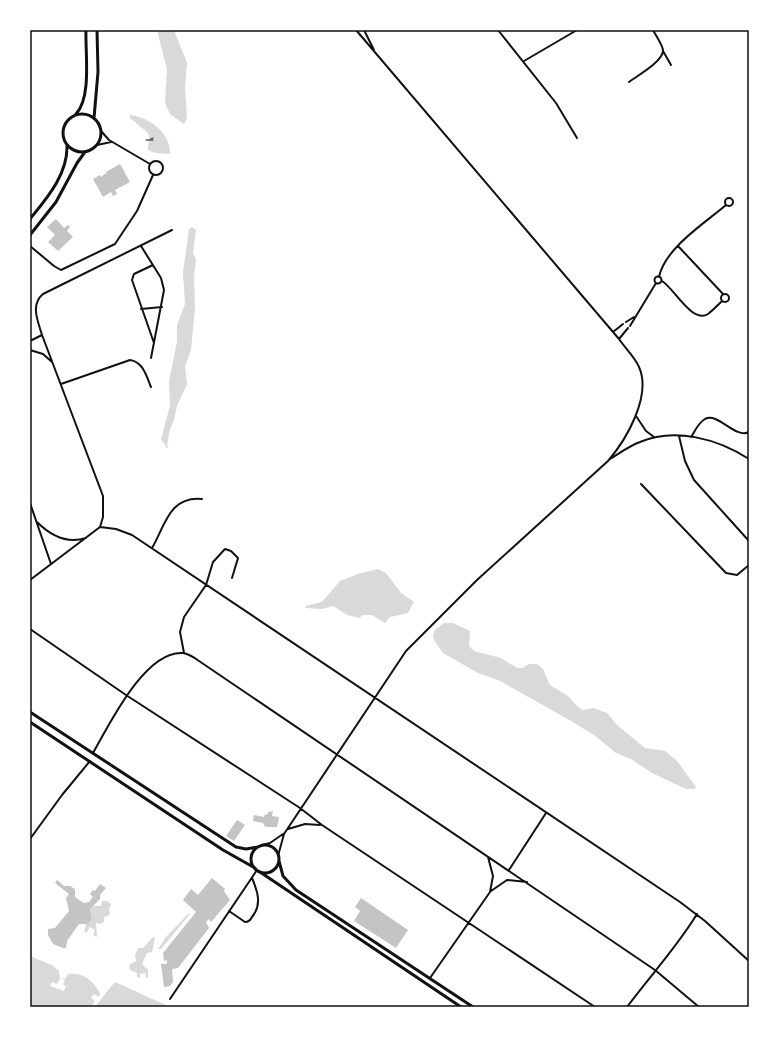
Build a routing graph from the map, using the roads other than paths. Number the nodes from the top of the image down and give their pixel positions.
1 (86, 30) edge
2 (97, 30) edge
3 (356, 30) edge
4 (364, 30) edge
5 (498, 30) edge
6 (577, 30) edge
7 (653, 30) edge
8 (663, 50) junction
9 (377, 55) junction
10 (524, 61) junction
11 (671, 64) dead end
12 (629, 82) dead end
13 (76, 115) junction
14 (94, 118) junction
15 (101, 131) junction
16 (577, 138) dead end
17 (112, 142) junction
18 (67, 144) junction
19 (97, 145) junction
20 (85, 152) junction
21 (150, 164) junction
22 (153, 175) junction
23 (726, 205) junction
24 (30, 219) edge
25 (172, 230) dead end
26 (30, 235) edge
27 (30, 246) edge
28 (141, 246) junction
29 (678, 246) junction
30 (153, 265) junction
31 (659, 277) junction
32 (662, 281) junction
33 (656, 283) junction
34 (723, 294) junction
35 (722, 301) junction
36 (162, 307) junction
37 (141, 309) junction
38 (634, 317) junction
39 (613, 332) junction
40 (42, 334) junction
41 (619, 339) junction
42 (30, 341) edge
43 (154, 344) junction
44 (30, 350) edge
45 (151, 358) dead end
46 (55, 364) junction
47 (61, 384) junction
48 (151, 387) dead end
49 (636, 415) junction
50 (749, 432) edge
51 (680, 436) junction
52 (654, 437) junction
53 (691, 437) junction
54 (749, 459) edge
55 (608, 461) junction
56 (640, 484) dead end
57 (202, 499) dead end
58 (30, 503) edge
59 (36, 520) junction
60 (100, 527) junction
61 (90, 537) junction
62 (749, 541) edge
63 (152, 548) junction
64 (51, 564) junction
65 (749, 565) edge
66 (232, 578) dead end
67 (30, 580) edge
68 (206, 585) junction
69 (30, 629) edge
70 (184, 653) junction
71 (126, 695) junction
72 (374, 697) junction
73 (30, 712) edge
74 (30, 722) edge
75 (93, 753) junction
76 (337, 753) junction
77 (90, 761) junction
78 (300, 808) junction
79 (546, 813) junction
80 (322, 825) junction
81 (287, 829) junction
82 (284, 834) junction
83 (30, 839) edge
84 (262, 845) junction
85 (258, 847) junction
86 (278, 856) junction
87 (488, 856) junction
88 (279, 861) junction
89 (257, 870) junction
90 (509, 870) junction
91 (252, 878) junction
92 (528, 882) junction
93 (490, 892) junction
94 (229, 911) junction
95 (697, 914) junction
96 (468, 924) junction
97 (749, 961) edge
98 (655, 970) junction
99 (430, 978) junction
100 (170, 999) dead end
101 (461, 1007) edge
102 (473, 1007) edge
103 (595, 1007) edge
104 (627, 1007) edge
105 (699, 1007) edge

1 - 13 main road
2 - 14 main road
3 - 9 street
4 - 9 street
5 - 10 street
6 - 10 street
7 - 8 street
8 - 11 street
8 - 12 street
9 - 39 street
10 - 16 street
13 - 14 main road
13 - 18 main road
14 - 15 main road
15 - 17 street
15 - 19 main road
17 - 19 street
17 - 21 street
18 - 20 main road
18 - 24 main road
19 - 20 main road
20 - 26 main road
21 - 22 street
21 - 22 street
22 - 27 street
23 - 23 street
23 - 29 street
25 - 28 street
28 - 30 street
28 - 40 street
29 - 31 street
29 - 34 street
30 - 36 street
30 - 37 street
31 - 32 street
31 - 33 street
32 - 33 street
32 - 35 street
33 - 38 street
34 - 35 street
34 - 35 street
36 - 37 street
36 - 43 street
37 - 43 street
38 - 39 street
38 - 41 street
39 - 41 street
40 - 42 street
40 - 46 street
41 - 49 street
43 - 45 street
44 - 46 street
46 - 47 street
47 - 48 street
47 - 60 street
49 - 52 street
49 - 55 street
50 - 53 street
51 - 52 street
51 - 53 street
51 - 62 street
52 - 55 street
53 - 54 street
55 - 72 street
56 - 65 street
57 - 63 street
58 - 59 street
59 - 61 street
59 - 64 street
60 - 61 street
60 - 63 street
61 - 64 street
63 - 68 street
64 - 67 street
66 - 68 street
68 - 70 street
68 - 72 street
69 - 71 street
70 - 71 street
70 - 76 street
71 - 75 street
71 - 78 street
72 - 76 street
72 - 79 street
73 - 75 main road
74 - 77 main road
75 - 85 main road
76 - 78 street
76 - 87 street
77 - 83 street
77 - 89 main road
78 - 80 street
78 - 81 street
79 - 90 street
79 - 95 street
80 - 81 street
80 - 96 street
81 - 82 street
82 - 84 street
82 - 86 street
84 - 85 main road
84 - 86 main road
85 - 89 main road
86 - 88 main road
87 - 90 street
87 - 93 street
88 - 89 main road
88 - 99 main road
89 - 91 street
89 - 101 main road
90 - 92 street
91 - 94 street
91 - 94 street
92 - 93 street
92 - 98 street
93 - 96 street
94 - 100 street
95 - 97 street
95 - 98 street
96 - 99 street
96 - 103 street
98 - 104 street
98 - 105 street
99 - 102 main road

